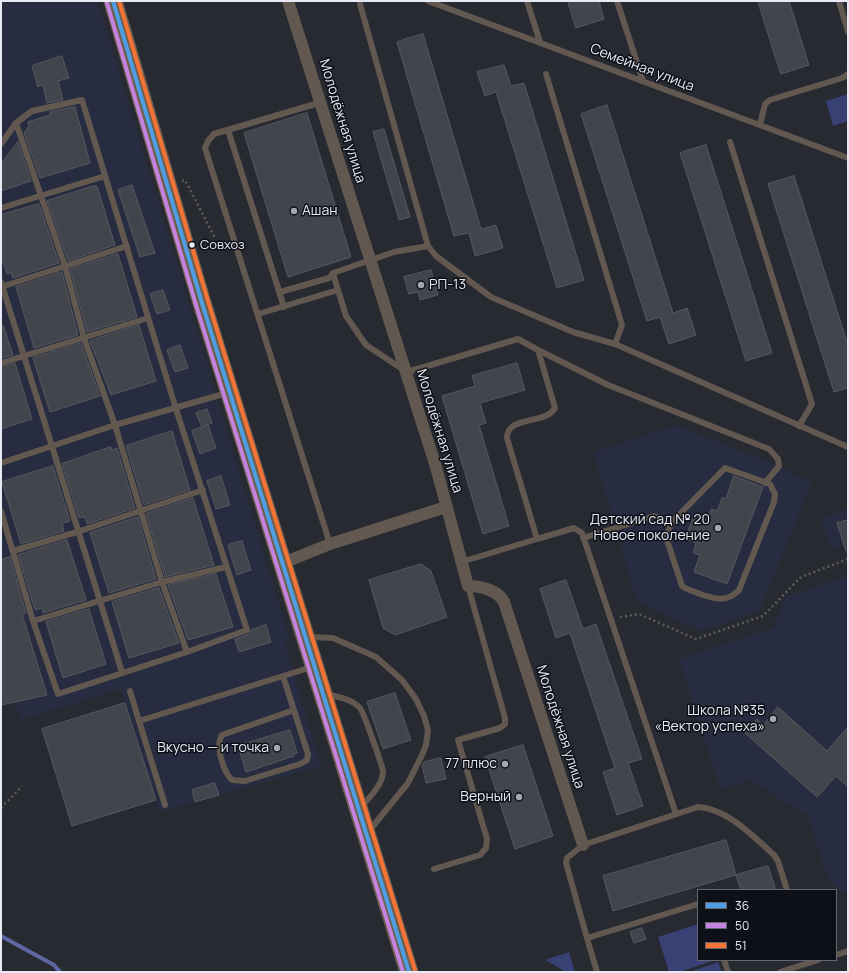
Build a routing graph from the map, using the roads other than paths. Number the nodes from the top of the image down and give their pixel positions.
1 (113, 1) edge
2 (288, 1) edge
3 (428, 1) edge
4 (527, 1) edge
5 (617, 1) edge
6 (839, 1) edge
7 (360, 4) dead end
8 (848, 32) edge
9 (540, 42) junction
10 (546, 74) dead end
11 (848, 74) edge
12 (643, 81) junction
13 (322, 102) junction
14 (16, 123) junction
15 (760, 125) junction
16 (228, 130) junction
17 (730, 142) dead end
18 (1, 144) edge
19 (848, 158) edge
20 (105, 176) junction
21 (41, 194) junction
22 (1, 208) edge
23 (127, 246) junction
24 (428, 246) junction
25 (369, 260) junction
26 (65, 266) junction
27 (333, 273) junction
28 (2, 286) edge
29 (338, 290) junction
30 (280, 292) junction
31 (284, 307) junction
32 (258, 314) junction
33 (148, 318) junction
34 (84, 338) junction
35 (615, 344) junction
36 (538, 350) junction
37 (24, 356) junction
38 (1, 363) edge
39 (406, 372) junction
40 (230, 392) junction
41 (176, 409) junction
42 (115, 425) junction
43 (799, 426) junction
44 (51, 447) junction
45 (848, 447) edge
46 (1, 463) edge
47 (765, 483) junction
48 (203, 490) junction
49 (446, 507) junction
50 (141, 510) junction
51 (1, 511) edge
52 (672, 522) junction
53 (77, 532) junction
54 (583, 538) junction
55 (537, 539) junction
56 (330, 544) junction
57 (13, 551) junction
58 (461, 562) junction
59 (283, 563) junction
60 (226, 567) junction
61 (162, 582) junction
62 (468, 586) junction
63 (100, 602) junction
64 (33, 622) junction
65 (305, 637) junction
66 (187, 652) junction
67 (314, 666) junction
68 (122, 672) junction
69 (283, 676) junction
70 (130, 691) dead end
71 (322, 692) junction
72 (294, 710) junction
73 (139, 721) junction
74 (165, 805) dead end
75 (360, 809) junction
76 (676, 814) junction
77 (367, 833) junction
78 (583, 845) junction
79 (434, 869) dead end
80 (787, 889) edge
81 (697, 904) edge
82 (587, 938) junction
83 (848, 951) edge
84 (837, 955) edge
85 (724, 961) edge
86 (808, 961) edge
87 (784, 971) edge
88 (409, 972) edge
89 (596, 972) edge
90 (728, 972) edge

1 - 40 main road
2 - 13 street, Молодёжная улица
3 - 9 lane, Семейная улица
4 - 9 lane
5 - 12 lane
6 - 8 lane
7 - 24 lane
9 - 12 lane, Семейная улица
10 - 35 lane
11 - 15 lane
12 - 15 lane, Семейная улица
13 - 16 lane
13 - 25 street, Молодёжная улица
14 - 18 lane
14 - 20 lane
14 - 21 lane
15 - 19 lane, Семейная улица
16 - 30 lane
16 - 32 lane
17 - 43 lane
20 - 21 lane
20 - 23 lane
21 - 22 lane
21 - 26 lane
23 - 26 lane
23 - 33 lane
24 - 25 lane
24 - 35 lane
25 - 27 lane
25 - 39 street, Молодёжная улица
26 - 28 lane
26 - 34 lane
27 - 29 lane
27 - 30 lane
28 - 37 lane
29 - 31 lane
29 - 39 lane
30 - 31 lane
31 - 32 lane
32 - 56 lane
33 - 34 lane
33 - 41 lane
34 - 37 lane
34 - 42 lane
35 - 43 lane
36 - 39 lane
36 - 47 lane
36 - 55 lane
37 - 38 lane
37 - 44 lane
39 - 49 street, Молодёжная улица
40 - 41 lane
40 - 59 main road
41 - 42 lane
41 - 48 lane
42 - 44 lane
42 - 50 lane
43 - 45 lane
44 - 46 lane
44 - 53 lane
47 - 52 lane
47 - 52 lane
48 - 50 lane
48 - 60 lane
49 - 56 street
49 - 58 street, Молодёжная улица
50 - 53 lane
50 - 61 lane
51 - 57 lane
52 - 54 lane
53 - 57 lane
53 - 63 lane
54 - 55 lane
54 - 76 lane
55 - 58 lane
56 - 59 street
57 - 64 lane
58 - 62 street, Молодёжная улица
59 - 65 main road
60 - 61 lane
60 - 66 lane
61 - 63 lane
61 - 66 lane
62 - 78 street, Молодёжная улица
62 - 79 lane
63 - 64 lane
63 - 68 lane
64 - 68 lane
65 - 67 main road
65 - 77 lane
66 - 68 lane
67 - 69 lane
67 - 71 main road
69 - 72 lane
69 - 73 lane
70 - 73 lane
71 - 75 main road
71 - 75 lane
72 - 72 lane
73 - 74 lane
75 - 77 main road
76 - 78 lane
76 - 80 lane
77 - 88 main road
78 - 82 lane
81 - 82 lane
82 - 89 lane
83 - 84 lane
85 - 90 lane
86 - 87 lane

